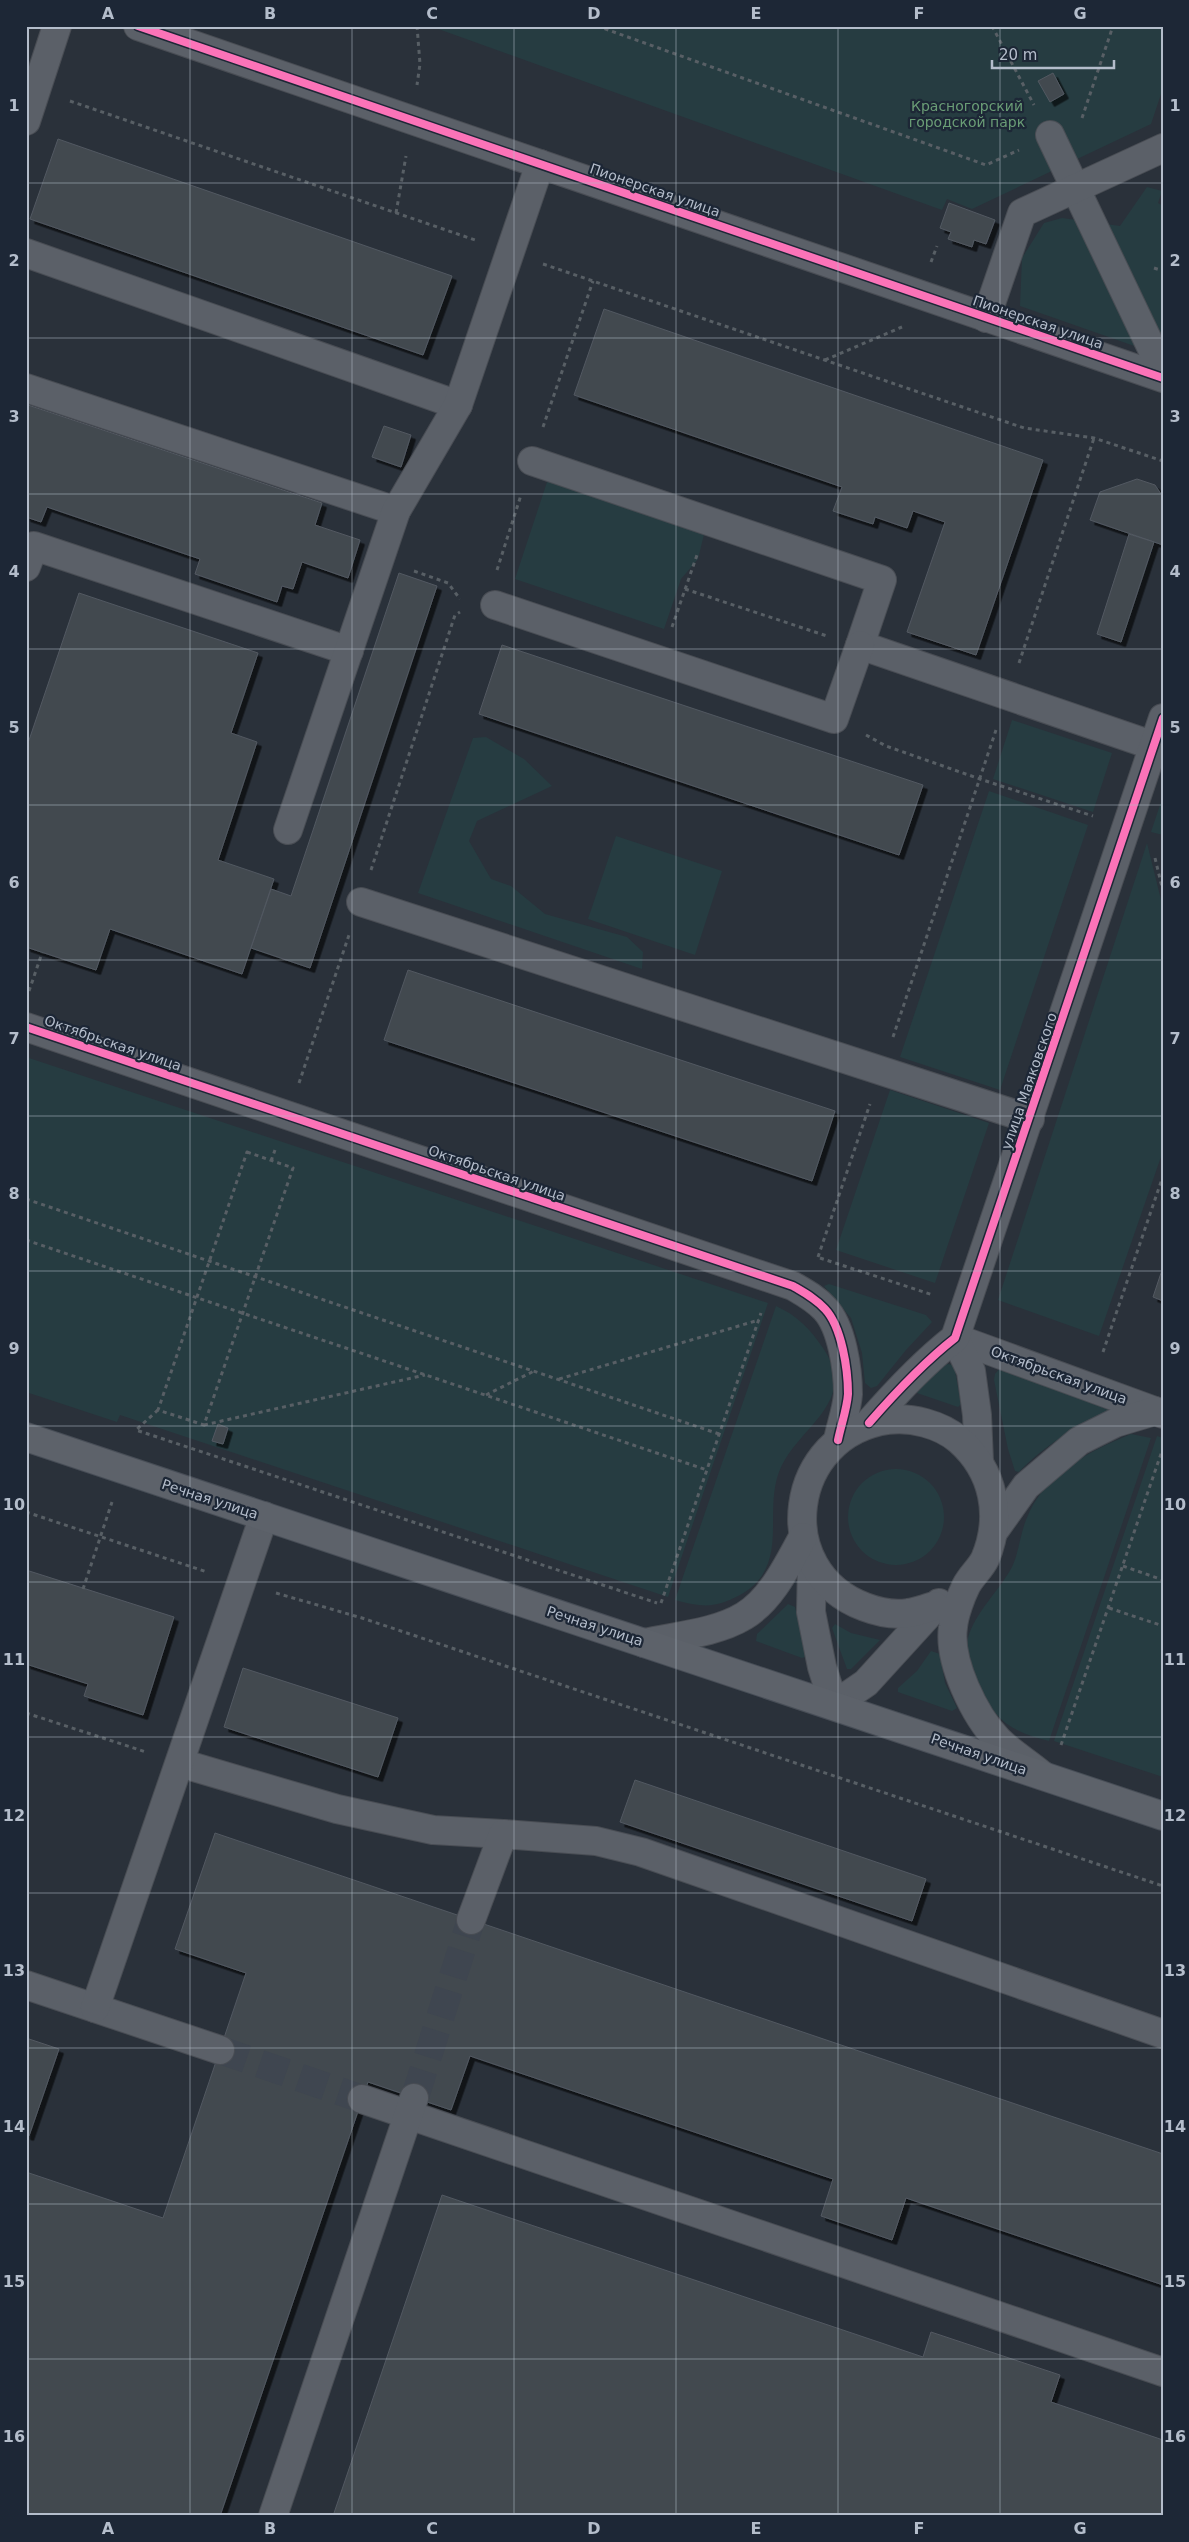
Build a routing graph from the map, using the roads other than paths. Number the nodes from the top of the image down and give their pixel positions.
1 (57, 26) edge
2 (138, 26) edge
3 (26, 121) edge
4 (1050, 135) road end
5 (1163, 148) edge
6 (540, 164) junction
7 (1075, 188) junction
8 (26, 253) edge
9 (986, 318) junction
10 (1163, 372) edge
11 (1163, 378) edge
12 (26, 388) edge
13 (458, 405) junction
14 (532, 461) road end
15 (396, 511) junction
16 (26, 568) edge
17 (495, 605) dead end
18 (860, 646) junction
19 (349, 651) junction
20 (1163, 718) edge
21 (1158, 747) edge
22 (288, 830) dead end
23 (361, 902) road end
24 (26, 1026) edge
25 (1030, 1119) junction
26 (955, 1338) junction
27 (1159, 1412) edge
28 (869, 1423) junction
29 (26, 1437) edge
30 (838, 1440) junction
31 (979, 1461) junction
32 (264, 1516) junction
33 (994, 1531) junction
34 (807, 1549) junction
35 (966, 1586) junction
36 (935, 1606) junction
37 (644, 1643) junction
38 (834, 1704) junction
39 (180, 1763) junction
40 (1042, 1775) junction
41 (1163, 1816) edge
42 (503, 1834) junction
43 (471, 1920) tunnel mouth
44 (26, 1985) edge
45 (95, 2008) junction
46 (1163, 2034) edge
47 (220, 2050) tunnel mouth
48 (362, 2099) tunnel mouth
49 (412, 2106) junction
50 (1163, 2372) edge
51 (273, 2516) edge

1 - 3 street
2 - 6 street, Пионерская улица
4 - 7 street
5 - 7 street
6 - 9 street, Пионерская улица
6 - 13 street
7 - 9 street
7 - 10 street
8 - 13 street
9 - 11 street, Пионерская улица
12 - 15 street
13 - 15 street
14 - 18 street
15 - 19 street
16 - 19 street
17 - 18 street
18 - 21 street
19 - 22 street
20 - 21 street, улица Маяковского
21 - 25 street, улица Маяковского
23 - 25 street
24 - 30 street, Октябрьская улица
25 - 26 street, улица Маяковского
26 - 27 street, Октябрьская улица
26 - 28 street
26 - 31 street
27 - 33 street
28 - 30 street
28 - 31 street
29 - 32 main road, Речная улица
30 - 34 street
31 - 33 street
32 - 37 main road, Речная улица
32 - 39 street
33 - 35 street
34 - 36 street
34 - 37 street
34 - 38 street
35 - 36 street
35 - 40 street
36 - 38 street
37 - 38 main road, Речная улица
38 - 40 main road, Речная улица
39 - 42 street
39 - 45 street
40 - 41 main road, Речная улица
42 - 43 street
42 - 46 street
44 - 45 street
45 - 47 street
48 - 49 street
49 - 50 street
49 - 51 street

